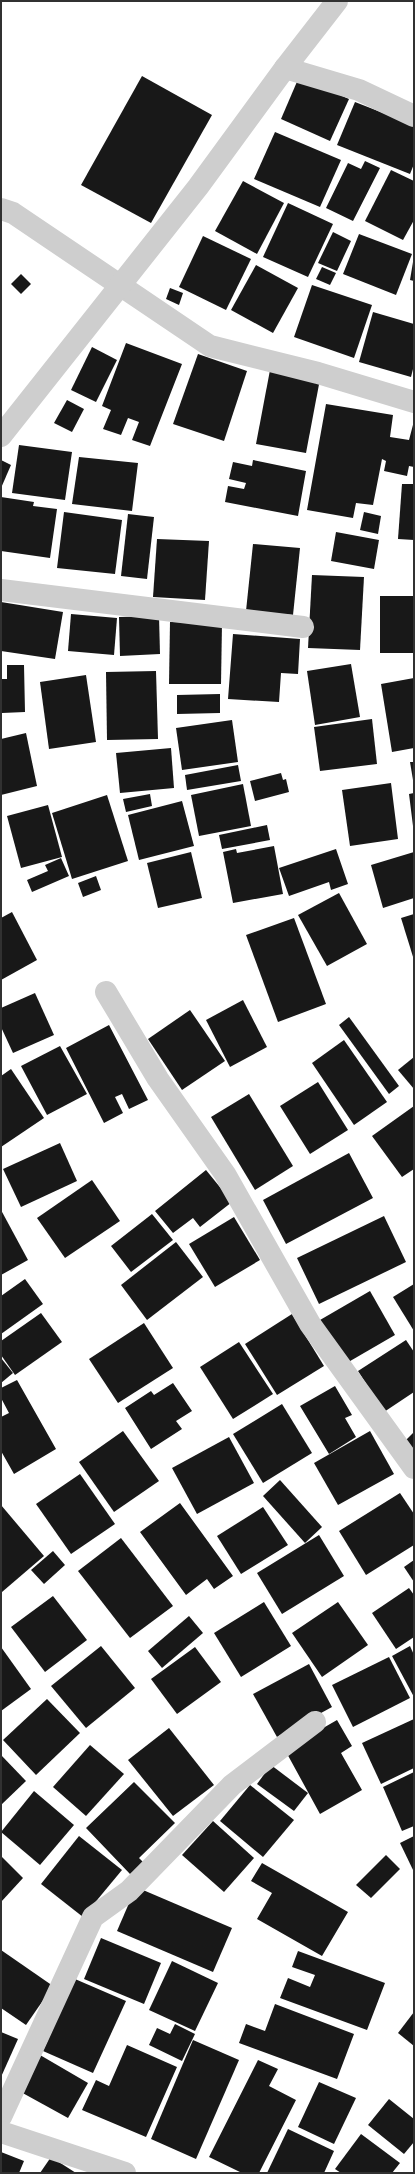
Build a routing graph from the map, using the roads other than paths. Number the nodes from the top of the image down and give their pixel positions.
1 (337, 1) edge
2 (285, 68) junction
3 (414, 116) edge
4 (5, 212) edge
5 (121, 284) junction
6 (414, 402) edge
7 (1, 436) edge
8 (1, 590) edge
9 (302, 627) dead end
10 (106, 992) dead end
11 (414, 1468) edge
12 (315, 1722) dead end
13 (1, 2117) edge
14 (1, 2132) edge
15 (125, 2173) edge

1 - 2 street
2 - 3 street
2 - 5 street
4 - 5 street
5 - 6 street
5 - 7 street
8 - 9 street
10 - 11 street
12 - 13 street
14 - 15 street

